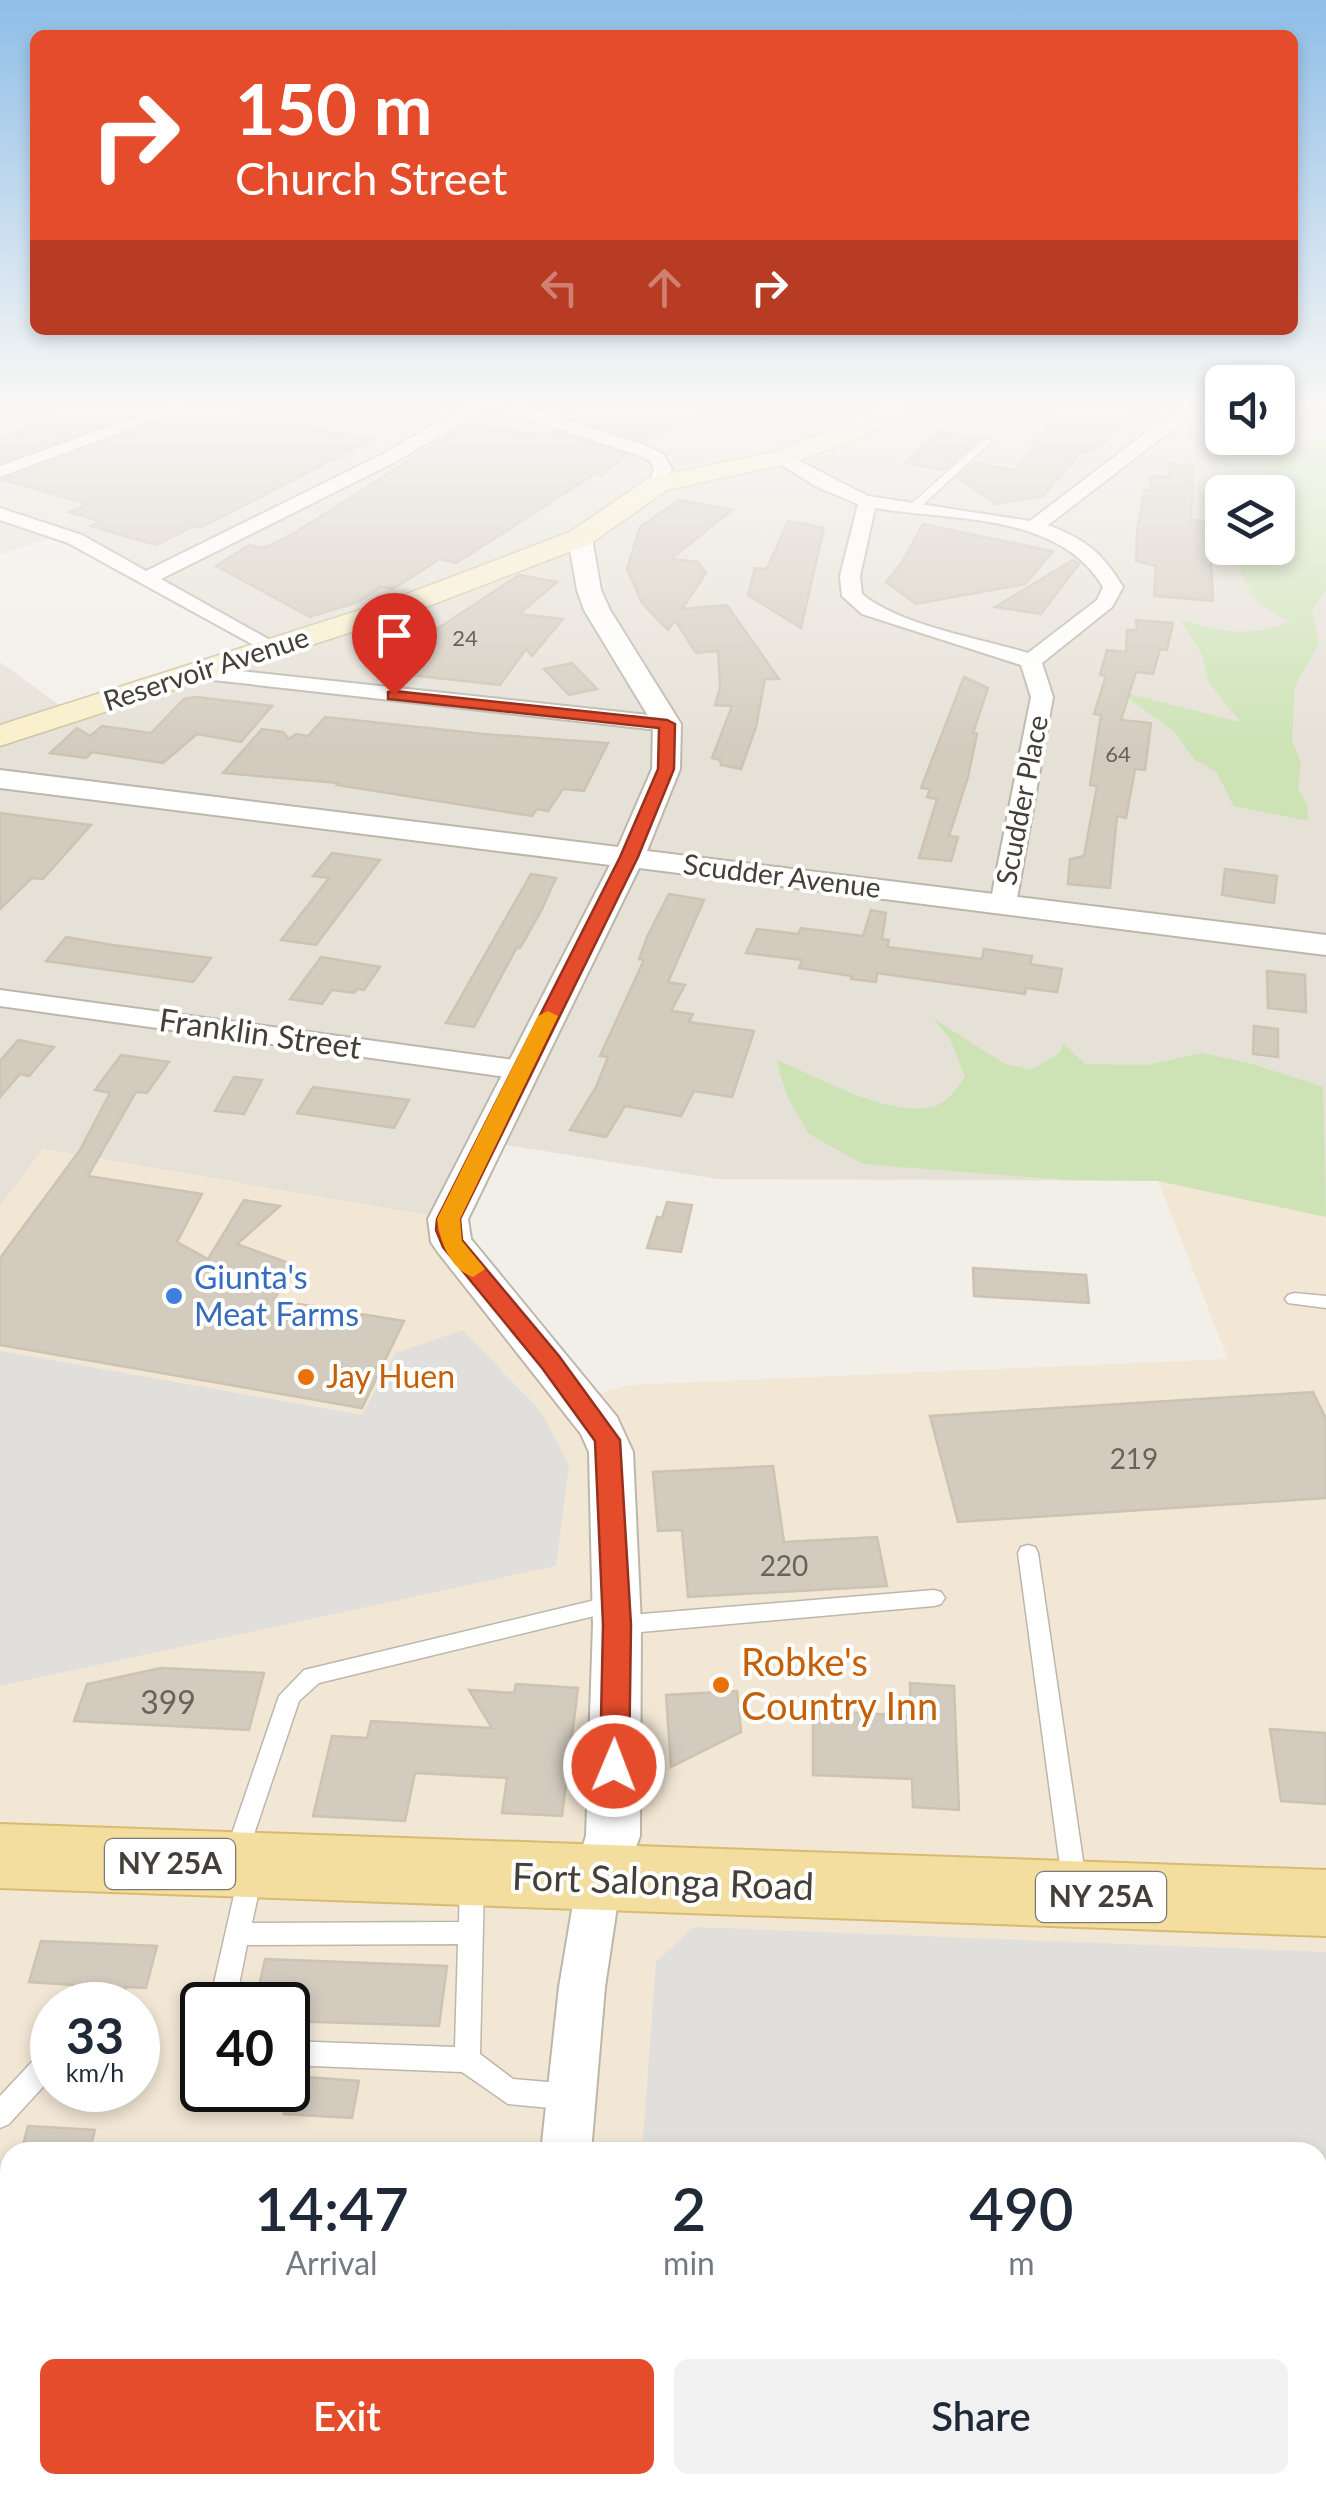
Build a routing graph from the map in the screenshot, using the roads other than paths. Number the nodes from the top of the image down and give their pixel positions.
1 (13, 518) edge
2 (267, 518) edge
3 (608, 518) edge
4 (864, 518) edge
5 (983, 518) edge
6 (1045, 518) edge
7 (1035, 526) junction
8 (580, 538) junction
9 (144, 579) junction
10 (270, 648) junction
11 (1031, 661) junction
12 (194, 672) junction
13 (667, 724) junction
14 (0, 736) edge
15 (0, 779) edge
16 (629, 857) junction
17 (1002, 904) junction
18 (1326, 945) edge
19 (0, 998) edge
20 (521, 1070) junction
21 (1294, 1299) dead end
22 (1326, 1302) edge
23 (1028, 1553) dead end
24 (934, 1598) dead end
25 (616, 1614) junction
26 (0, 1856) edge
27 (598, 1880) junction
28 (241, 1890) junction
29 (1076, 1896) junction
30 (1326, 1902) edge
31 (472, 1904) junction
32 (226, 1982) edge
33 (310, 2054) edge
34 (467, 2060) junction
35 (30, 2083) edge
36 (571, 2097) junction
37 (0, 2115) edge
38 (567, 2142) edge

1 - 9 street
2 - 9 street
3 - 8 main road, Reservoir Avenue
4 - 11 street
5 - 7 street
6 - 7 street
7 - 11 street
8 - 10 main road, Reservoir Avenue
8 - 13 street
9 - 10 street
10 - 12 main road, Reservoir Avenue
11 - 17 street, Scudder Place
12 - 13 street
12 - 14 main road, Reservoir Avenue
13 - 16 street
15 - 16 street, Scudder Avenue
16 - 17 street, Scudder Avenue
16 - 20 street
17 - 18 street, Scudder Avenue
19 - 20 street, Franklin Street
20 - 25 street
21 - 22 lane
23 - 29 lane
24 - 25 lane
25 - 27 street
25 - 28 lane
26 - 28 main road, Fort Salonga Road / NY 25A
27 - 29 main road, Fort Salonga Road / NY 25A
27 - 31 main road, Fort Salonga Road / NY 25A
27 - 36 street
28 - 31 main road, Fort Salonga Road / NY 25A
28 - 32 lane
29 - 30 main road, Fort Salonga Road / NY 25A
31 - 34 lane
33 - 34 lane
34 - 36 lane
35 - 37 lane
36 - 38 street

